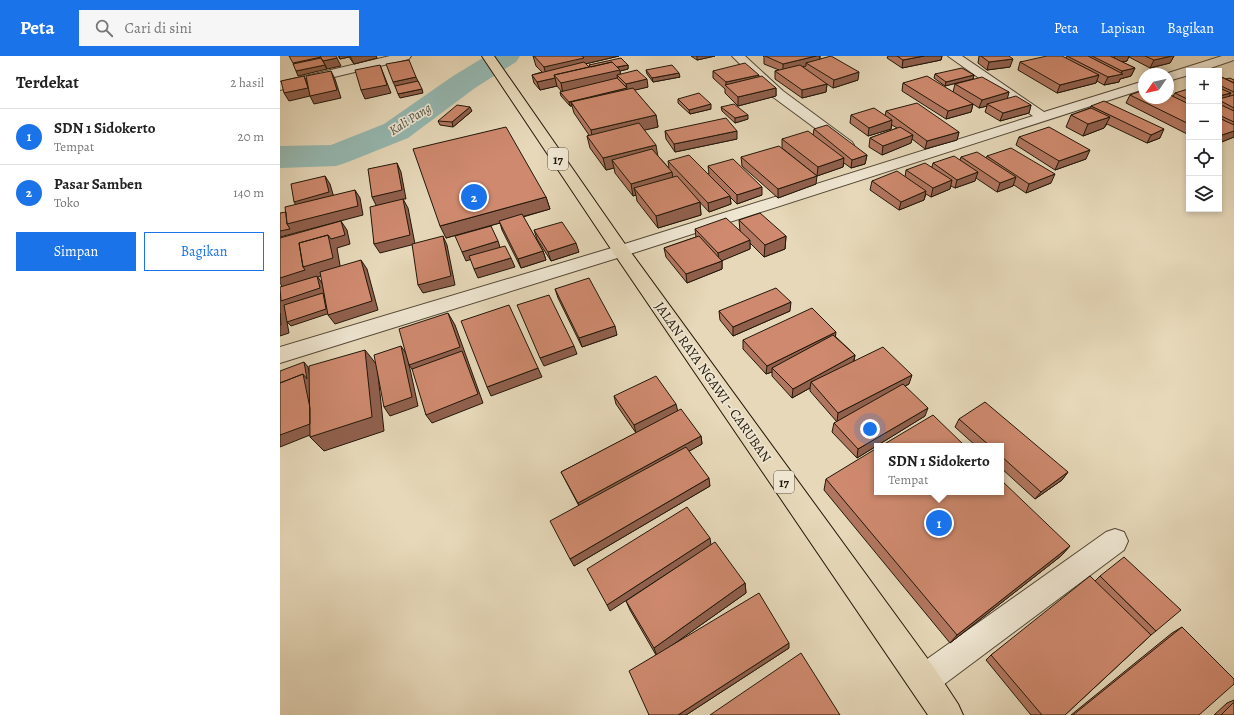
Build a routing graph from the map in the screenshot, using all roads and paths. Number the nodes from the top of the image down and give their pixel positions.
1 (405, 56) edge
2 (738, 56) edge
3 (954, 56) edge
4 (1234, 56) edge
5 (492, 62) edge
6 (1198, 68) edge
7 (1186, 72) edge
8 (1174, 75) edge
9 (280, 86) edge
10 (1138, 86) edge
11 (1043, 116) junction
12 (854, 151) edge
13 (621, 251) junction
14 (280, 355) edge
15 (1115, 541) dead end
16 (924, 680) junction
17 (947, 715) edge

1 - 9 street
2 - 12 street
3 - 11 street
4 - 6 street
5 - 13 highway, JALAN RAYA NGAWI - CARUBAN / 17
7 - 8 street
10 - 11 street
11 - 13 street
13 - 14 street
13 - 16 highway, JALAN RAYA NGAWI - CARUBAN / 17
15 - 16 street
16 - 17 highway, JALAN RAYA NGAWI - CARUBAN / 17

